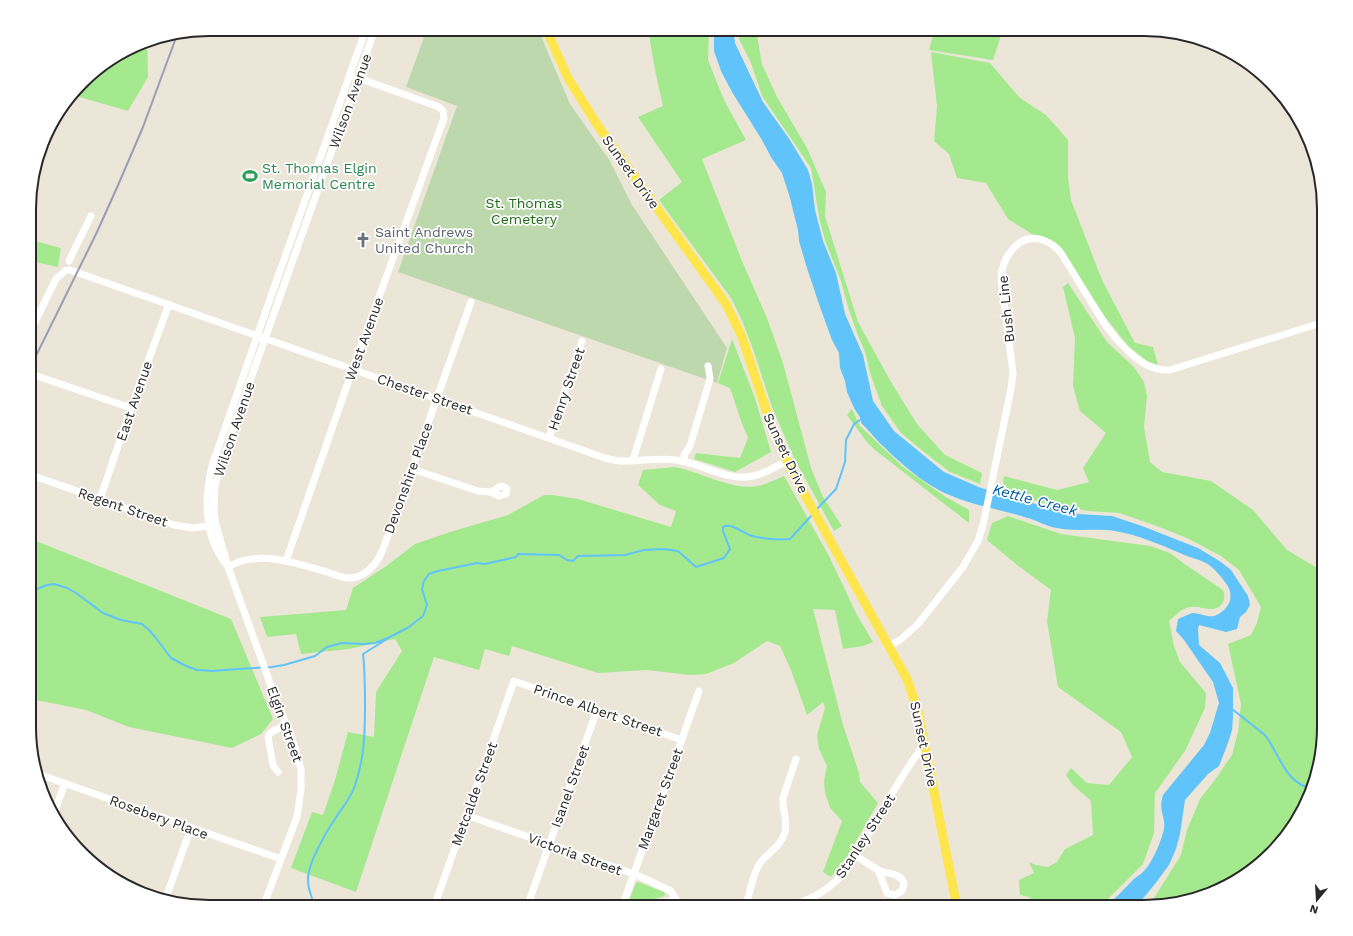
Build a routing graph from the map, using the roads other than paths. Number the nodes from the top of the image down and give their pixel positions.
1 (364, 36) edge
2 (369, 36) edge
3 (373, 36) edge
4 (549, 36) edge
5 (372, 39) junction
6 (350, 75) junction
7 (358, 78) junction
8 (322, 156) junction
9 (329, 158) junction
10 (91, 216) dead end
11 (69, 261) dead end
12 (471, 302) dead end
13 (169, 304) junction
14 (36, 318) edge
15 (1317, 324) edge
16 (257, 336) junction
17 (266, 338) junction
18 (582, 341) dead end
19 (708, 366) dead end
20 (353, 369) junction
21 (661, 369) dead end
22 (36, 376) edge
23 (437, 398) junction
24 (131, 408) junction
25 (549, 438) junction
26 (633, 460) junction
27 (684, 461) junction
28 (787, 461) junction
29 (412, 469) junction
30 (36, 477) edge
31 (491, 492) dead end
32 (100, 499) junction
33 (213, 525) junction
34 (286, 561) junction
35 (228, 567) junction
36 (889, 646) junction
37 (514, 681) joint
38 (699, 691) dead end
39 (597, 710) junction
40 (287, 726) junction
41 (681, 740) junction
42 (924, 744) junction
43 (796, 758) dead end
44 (278, 772) dead end
45 (43, 776) edge
46 (65, 783) junction
47 (56, 808) edge
48 (466, 815) junction
49 (191, 828) junction
50 (549, 844) junction
51 (856, 856) junction
52 (281, 859) junction
53 (878, 870) dead end
54 (633, 874) junction
55 (167, 895) edge
56 (266, 900) edge
57 (436, 900) edge
58 (529, 900) edge
59 (624, 900) edge
60 (677, 900) edge
61 (747, 900) edge
62 (805, 900) edge
63 (956, 900) edge

1 - 6 street, Wilson Avenue
2 - 5 street
3 - 5 street, Wilson Avenue
4 - 28 main road, Sunset Drive
5 - 7 street, Wilson Avenue
6 - 7 street
6 - 8 street, Wilson Avenue
7 - 9 street, Wilson Avenue
7 - 20 street, West Avenue
8 - 9 street
8 - 16 street, Wilson Avenue
9 - 17 street, Wilson Avenue
10 - 11 street
12 - 23 street, Devonshire Place
13 - 14 street, Chester Street
13 - 16 street, Chester Street
13 - 24 street, East Avenue
15 - 36 street, Bush Line
16 - 17 street, Chester Street
16 - 33 street, Wilson Avenue
17 - 20 street, Chester Street
17 - 33 street, Wilson Avenue
18 - 25 street, Henry Street
19 - 27 street
20 - 23 street, Chester Street
20 - 34 street, West Avenue
21 - 26 street
22 - 24 street
23 - 25 street, Chester Street
23 - 29 street, Devonshire Place
24 - 32 street, East Avenue
25 - 26 street, Chester Street
26 - 27 street, Chester Street
27 - 28 street, Chester Street
28 - 36 main road, Sunset Drive
29 - 31 street
29 - 34 street, Devonshire Place
30 - 32 street, Regent Street
32 - 33 street, Regent Street
33 - 35 street, Wilson Avenue
34 - 35 street
35 - 40 street, Elgin Street
36 - 42 main road, Sunset Drive
37 - 39 street, Prince Albert Street
37 - 48 street, Metcalde Street
38 - 41 street, Margaret Street
39 - 41 street, Prince Albert Street
39 - 50 street, Isanel Street
40 - 44 street
40 - 52 street, Elgin Street
41 - 54 street, Margaret Street
42 - 51 street, Stanley Street
42 - 63 main road, Sunset Drive
43 - 61 street
45 - 46 street, Rosebery Place
46 - 47 street
46 - 49 street, Rosebery Place
48 - 50 street, Victoria Street
48 - 57 street, Metcalde Street
49 - 52 street, Rosebery Place
49 - 55 street
50 - 54 street, Victoria Street
50 - 58 street, Isanel Street
51 - 53 street
51 - 62 street, Stanley Street
52 - 56 street, Elgin Street
54 - 59 street, Margaret Street
54 - 60 street, Victoria Street

